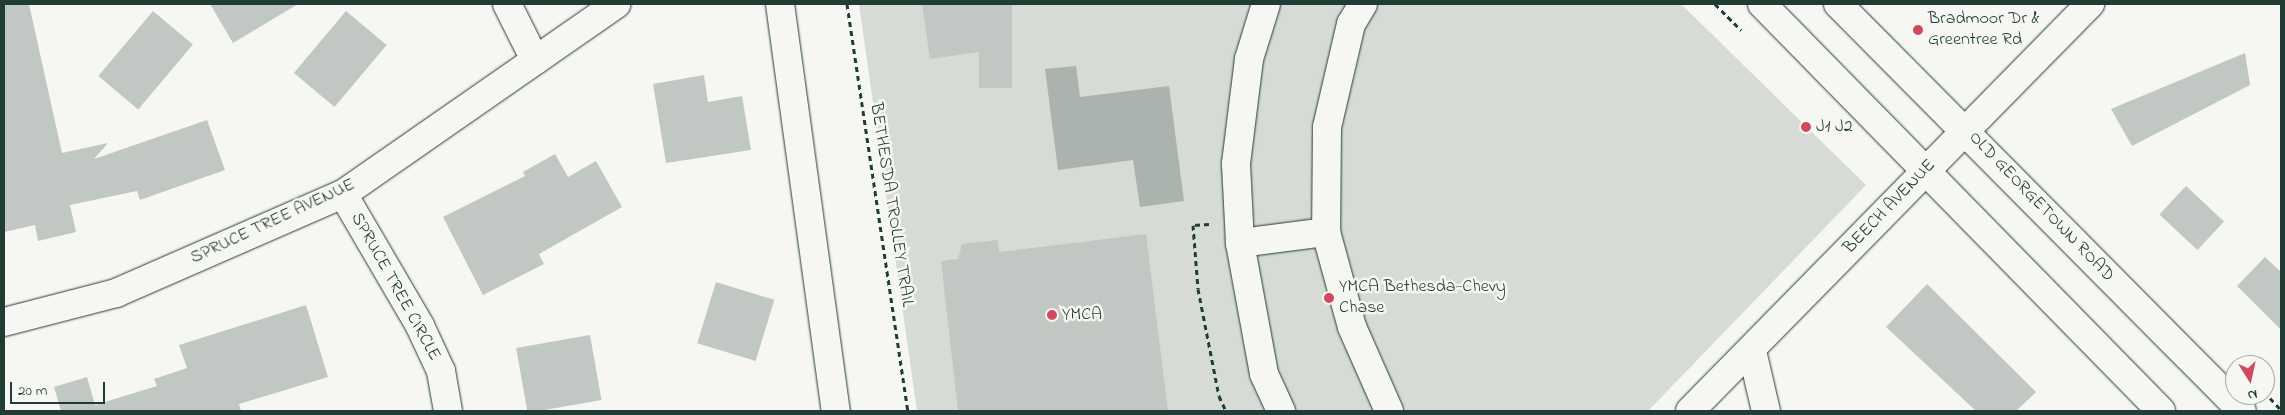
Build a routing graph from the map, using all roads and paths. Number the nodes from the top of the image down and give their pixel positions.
1 (507, 4) edge
2 (616, 4) edge
3 (780, 4) edge
4 (847, 4) edge
5 (1266, 4) edge
6 (1363, 4) edge
7 (1762, 4) edge
8 (1838, 4) edge
9 (2090, 4) edge
10 (535, 60) junction
11 (1965, 129) junction
12 (1926, 170) junction
13 (343, 194) junction
14 (1326, 232) junction
15 (1240, 243) junction
16 (4, 322) edge
17 (1752, 351) junction
18 (448, 411) edge
19 (836, 411) edge
20 (908, 411) edge
21 (1281, 411) edge
22 (1389, 411) edge
23 (1690, 411) edge
24 (1766, 411) edge
25 (2161, 411) edge
26 (2242, 411) edge

1 - 10 street
2 - 10 street, SPRUCE TREE AVENUE
3 - 19 street
4 - 20 path, BETHESDA TROLLEY TRAIL
5 - 15 street
6 - 14 street
7 - 12 street
8 - 11 street, OLD GEORGETOWN ROAD
9 - 11 street, BEECH AVENUE
10 - 13 street, SPRUCE TREE AVENUE
11 - 12 street, BEECH AVENUE
11 - 26 street, OLD GEORGETOWN ROAD
12 - 17 street, BEECH AVENUE
12 - 25 street
13 - 16 street, SPRUCE TREE AVENUE
13 - 18 street, SPRUCE TREE CIRCLE
14 - 15 street
14 - 22 street
15 - 21 street
17 - 23 street, BEECH AVENUE
17 - 24 street

